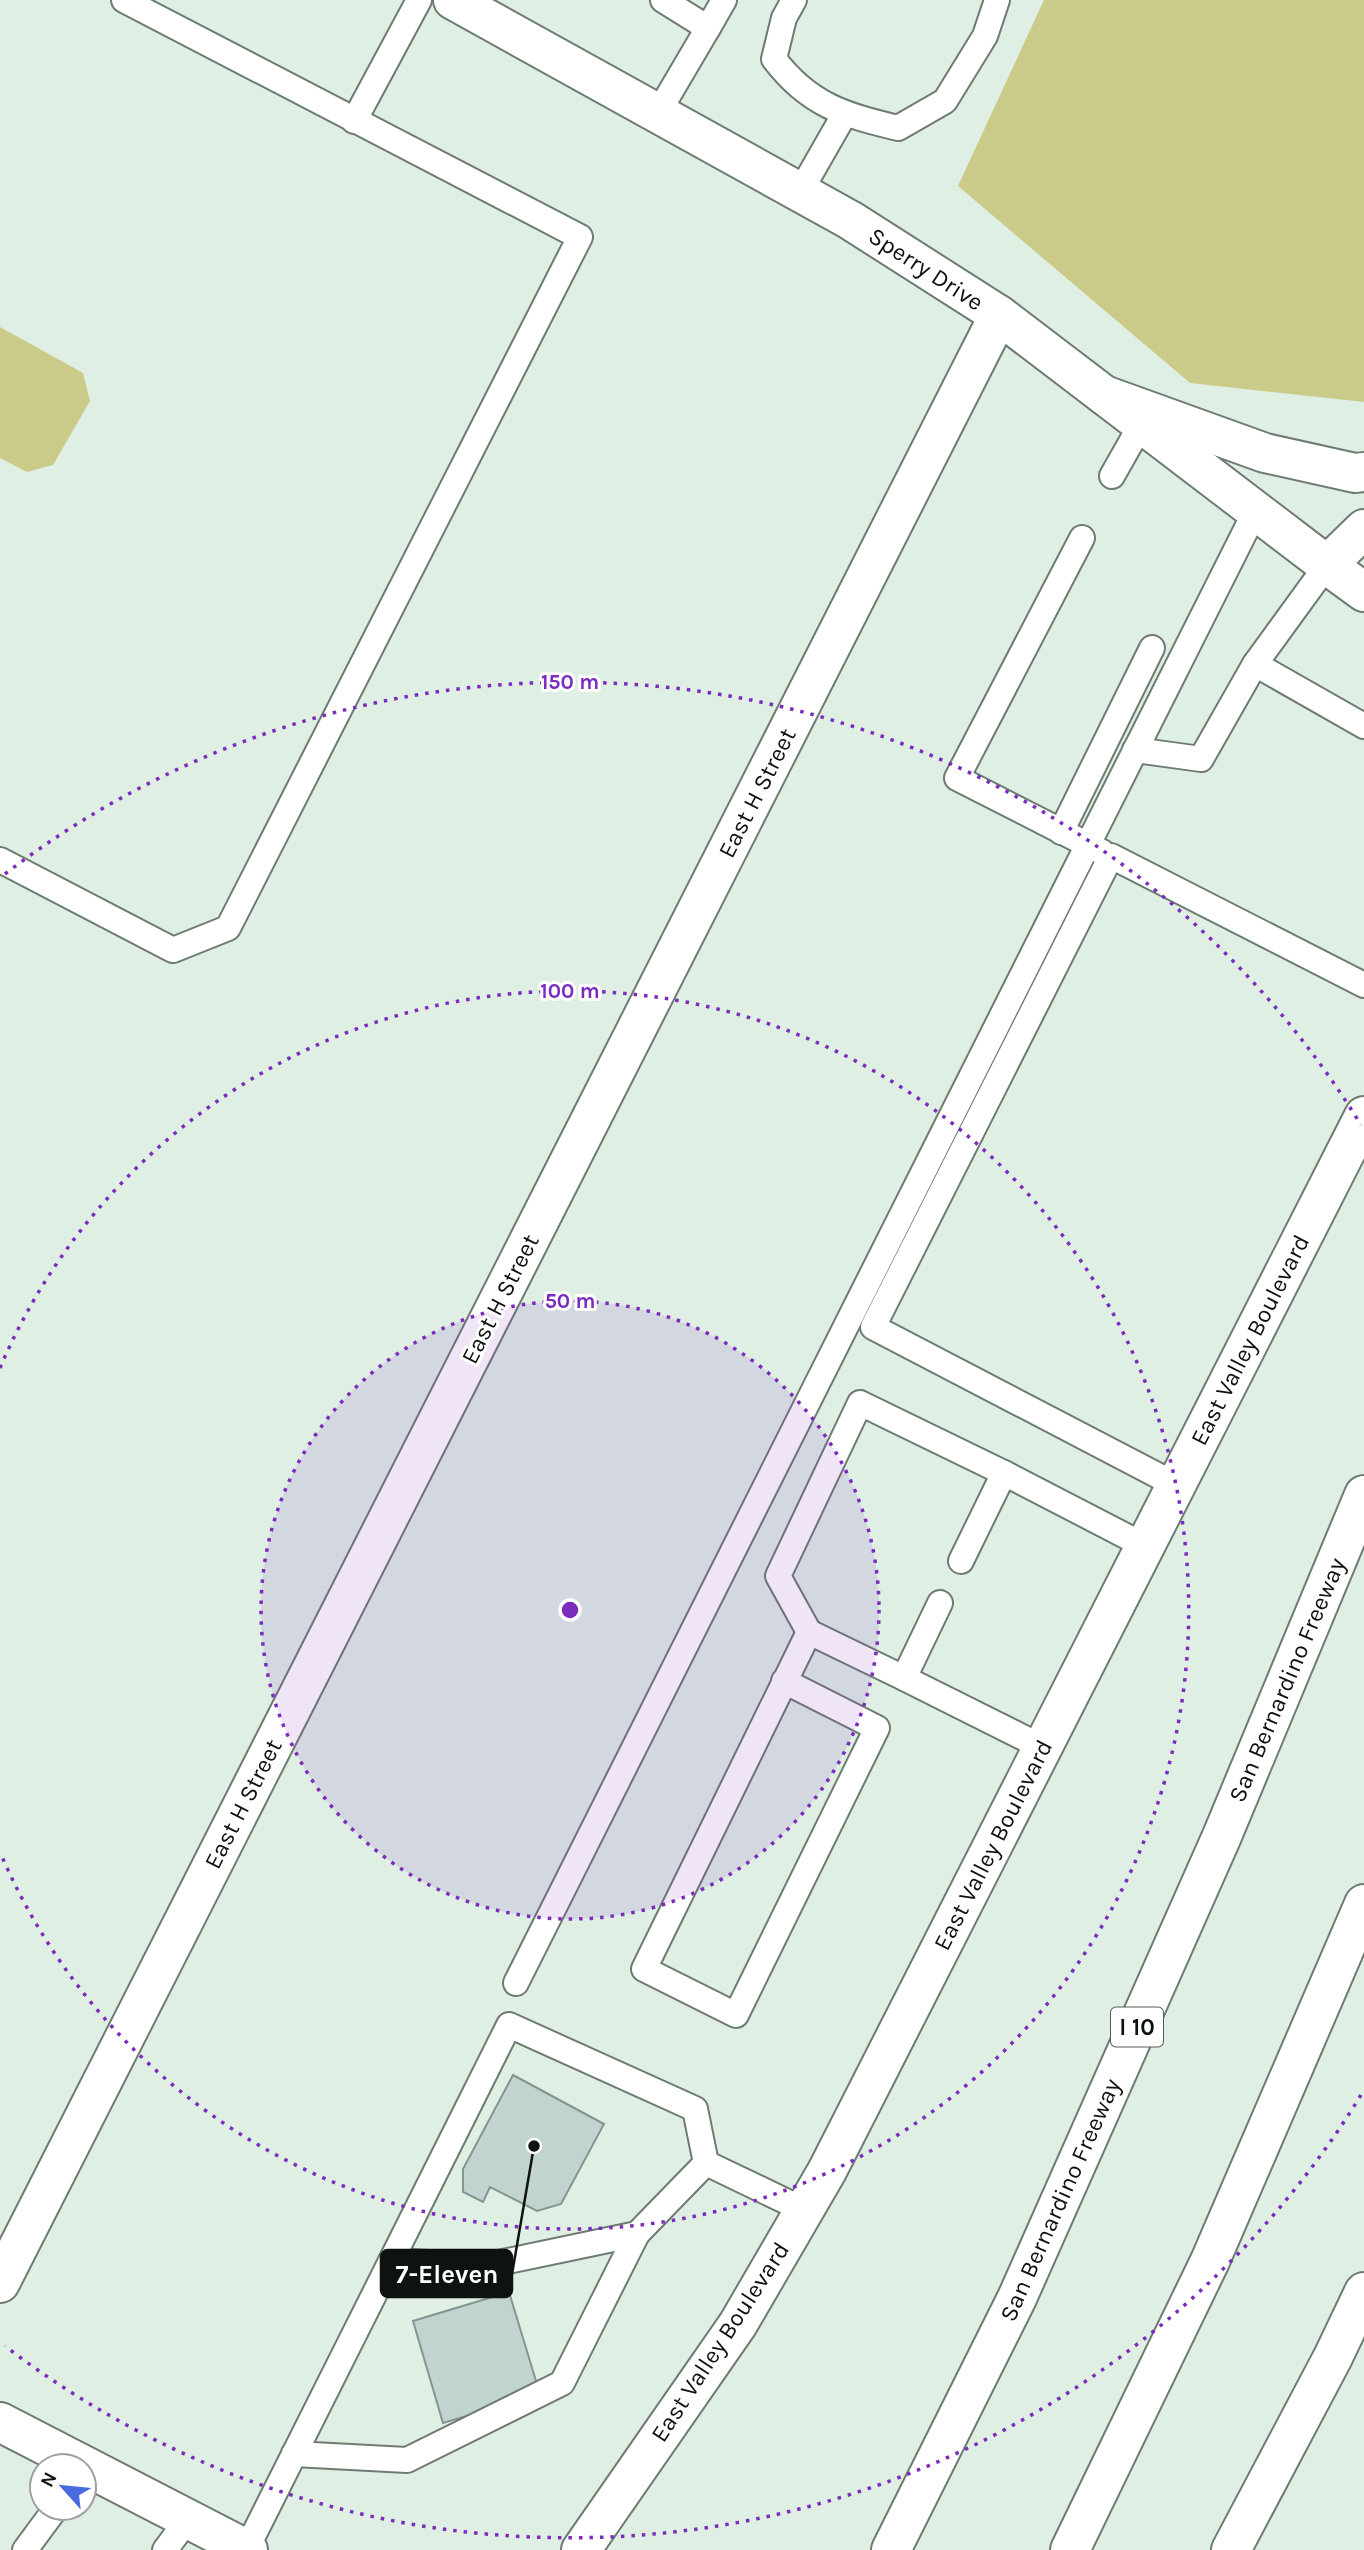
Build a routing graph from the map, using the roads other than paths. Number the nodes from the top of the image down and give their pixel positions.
1 (124, 0) edge
2 (419, 0) edge
3 (453, 0) edge
4 (663, 0) edge
5 (724, 0) edge
6 (794, 0) edge
7 (996, 0) edge
8 (708, 28) junction
9 (658, 113) junction
10 (844, 115) junction
11 (355, 121) junction
12 (800, 192) junction
13 (999, 315) junction
14 (1104, 395) junction
15 (1142, 423) junction
16 (1364, 472) edge
17 (1112, 476) dead end
18 (1256, 510) junction
19 (1364, 529) edge
20 (1082, 538) dead end
21 (1327, 565) junction
22 (1364, 592) edge
23 (1152, 649) dead end
24 (1255, 664) junction
25 (1364, 726) edge
26 (1135, 750) junction
27 (1060, 832) junction
28 (1088, 845) junction
29 (1111, 856) junction
30 (0, 860) edge
31 (1364, 985) edge
32 (1364, 1116) edge
33 (850, 1317) junction
34 (873, 1327) junction
35 (1004, 1474) junction
36 (1176, 1485) junction
37 (1364, 1496) edge
38 (1145, 1546) junction
39 (961, 1561) dead end
40 (940, 1603) dead end
41 (809, 1632) junction
42 (904, 1678) junction
43 (784, 1681) junction
44 (1042, 1748) junction
45 (1364, 1904) edge
46 (516, 1983) dead end
47 (706, 2163) junction
48 (804, 2210) junction
49 (637, 2234) junction
50 (391, 2261) junction
51 (0, 2283) edge
52 (1364, 2292) edge
53 (0, 2423) edge
54 (54, 2452) edge
55 (294, 2454) junction
56 (98, 2475) edge
57 (188, 2519) junction
58 (45, 2522) edge
59 (24, 2550) edge
60 (164, 2550) edge
61 (247, 2550) edge
62 (580, 2550) edge
63 (891, 2550) edge
64 (1070, 2550) edge
65 (1231, 2550) edge

1 - 11 lane
2 - 11 lane
3 - 9 main road, Sperry Drive
4 - 8 lane
5 - 8 lane
6 - 10 lane
7 - 10 lane
8 - 9 lane
9 - 12 main road, Sperry Drive
10 - 12 lane
11 - 30 lane
12 - 13 main road, Sperry Drive
13 - 14 main road, Sperry Drive
13 - 51 main road, East H Street
14 - 15 main road, Sperry Drive
14 - 16 main road
15 - 17 lane
15 - 18 main road, Sperry Drive
18 - 21 main road, Sperry Drive
18 - 26 lane
19 - 21 main road
20 - 27 lane
21 - 22 main road, Sperry Drive
21 - 24 lane
23 - 27 lane
24 - 25 lane
24 - 26 lane
26 - 28 lane
27 - 28 lane
28 - 29 lane
28 - 33 lane
29 - 31 lane
29 - 34 lane
32 - 36 main road, East Valley Boulevard
33 - 34 lane
33 - 46 lane
34 - 36 lane
35 - 38 lane
35 - 39 lane
35 - 41 lane
36 - 38 main road, East Valley Boulevard
37 - 63 main road, San Bernardino Freeway / I 10
38 - 44 main road, East Valley Boulevard
40 - 42 lane
41 - 42 lane
41 - 43 lane
42 - 44 lane
43 - 43 lane
44 - 48 main road, East Valley Boulevard
45 - 64 main road
47 - 48 lane
47 - 49 lane
47 - 50 lane
48 - 62 main road, East Valley Boulevard
49 - 50 lane
49 - 55 lane
50 - 55 lane
52 - 65 main road
53 - 54 main road
55 - 61 lane
56 - 57 main road
57 - 60 lane
57 - 61 main road
58 - 59 lane

